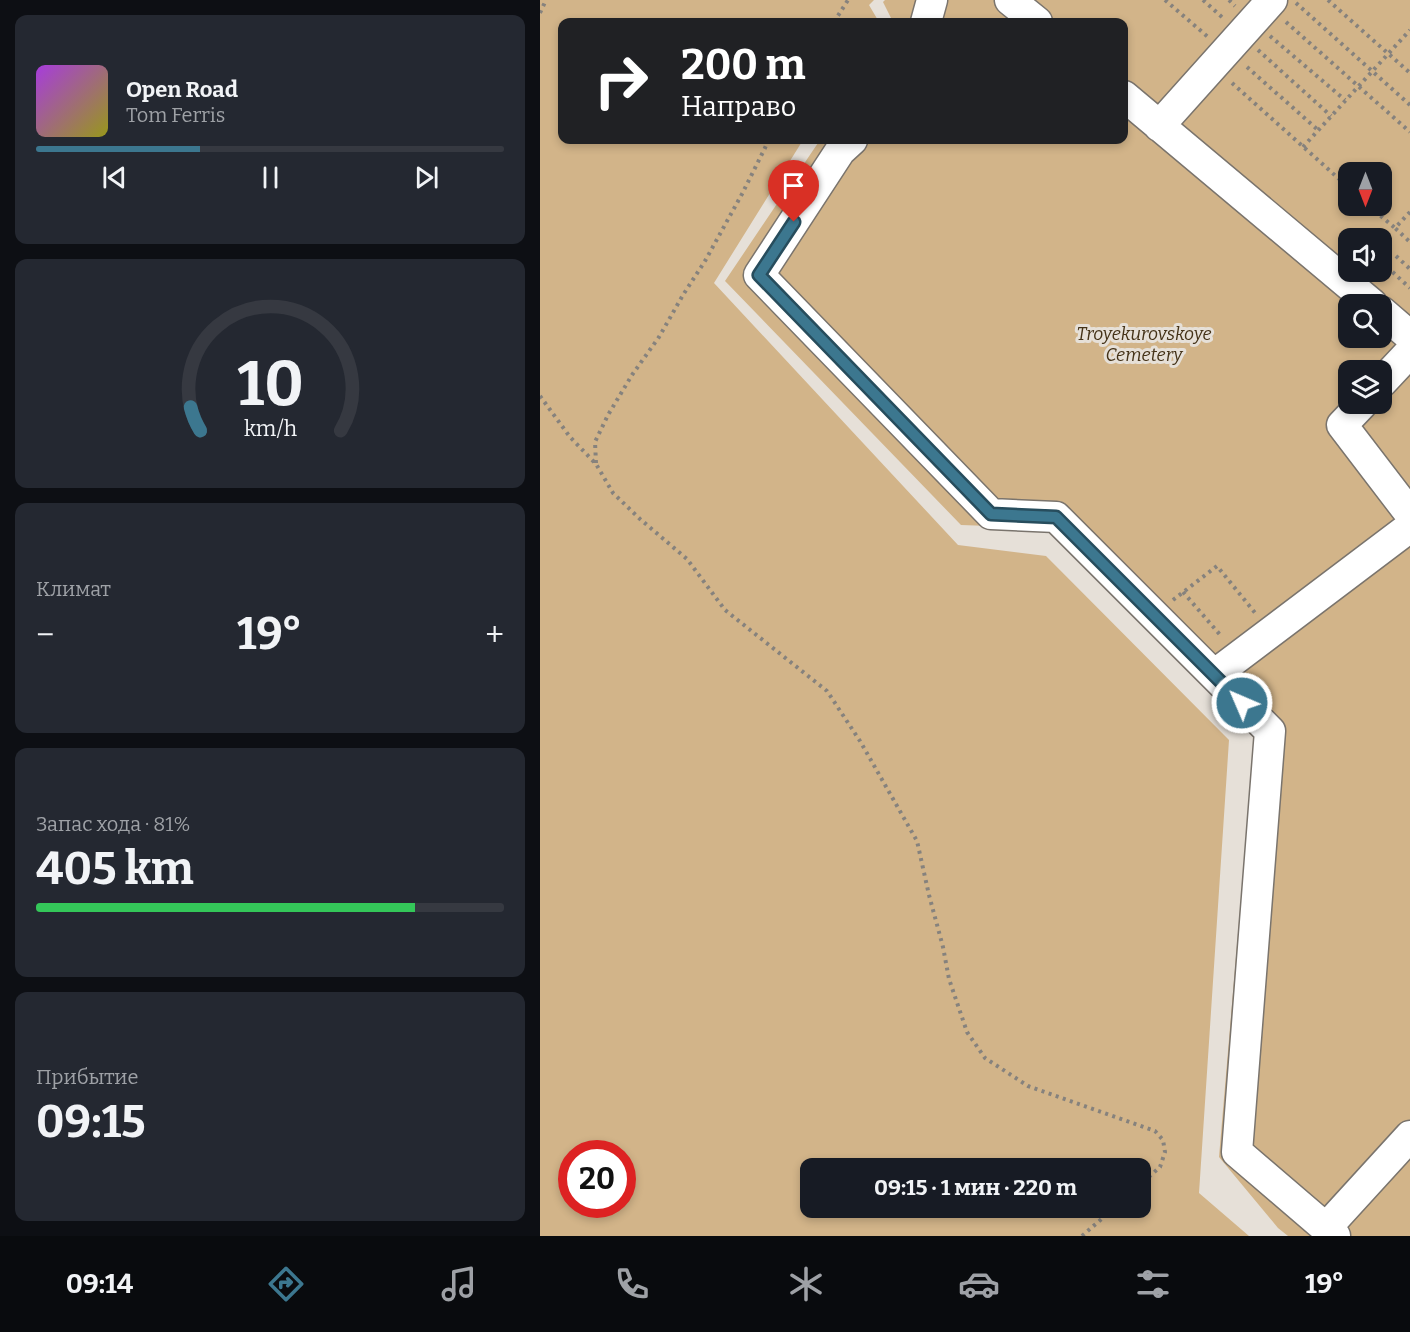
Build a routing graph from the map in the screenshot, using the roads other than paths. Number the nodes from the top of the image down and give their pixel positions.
1 (932, 0) edge
2 (1011, 0) edge
3 (927, 18) edge
4 (1032, 18) edge
5 (1249, 29) edge
6 (1128, 99) edge
7 (1160, 126) junction
8 (848, 144) edge
9 (1360, 294) edge
10 (1392, 321) edge
11 (1410, 336) edge
12 (1410, 352) edge
13 (1392, 371) edge
14 (1352, 414) edge
15 (1410, 514) edge
16 (1410, 527) edge
17 (1214, 675) junction
18 (1409, 1138) edge
19 (1330, 1232) edge

1 - 3 lane
2 - 4 lane
5 - 7 lane
6 - 7 lane
7 - 9 lane
8 - 17 lane
10 - 11 lane
12 - 13 lane
14 - 15 lane
16 - 17 lane
17 - 19 lane
18 - 19 lane

